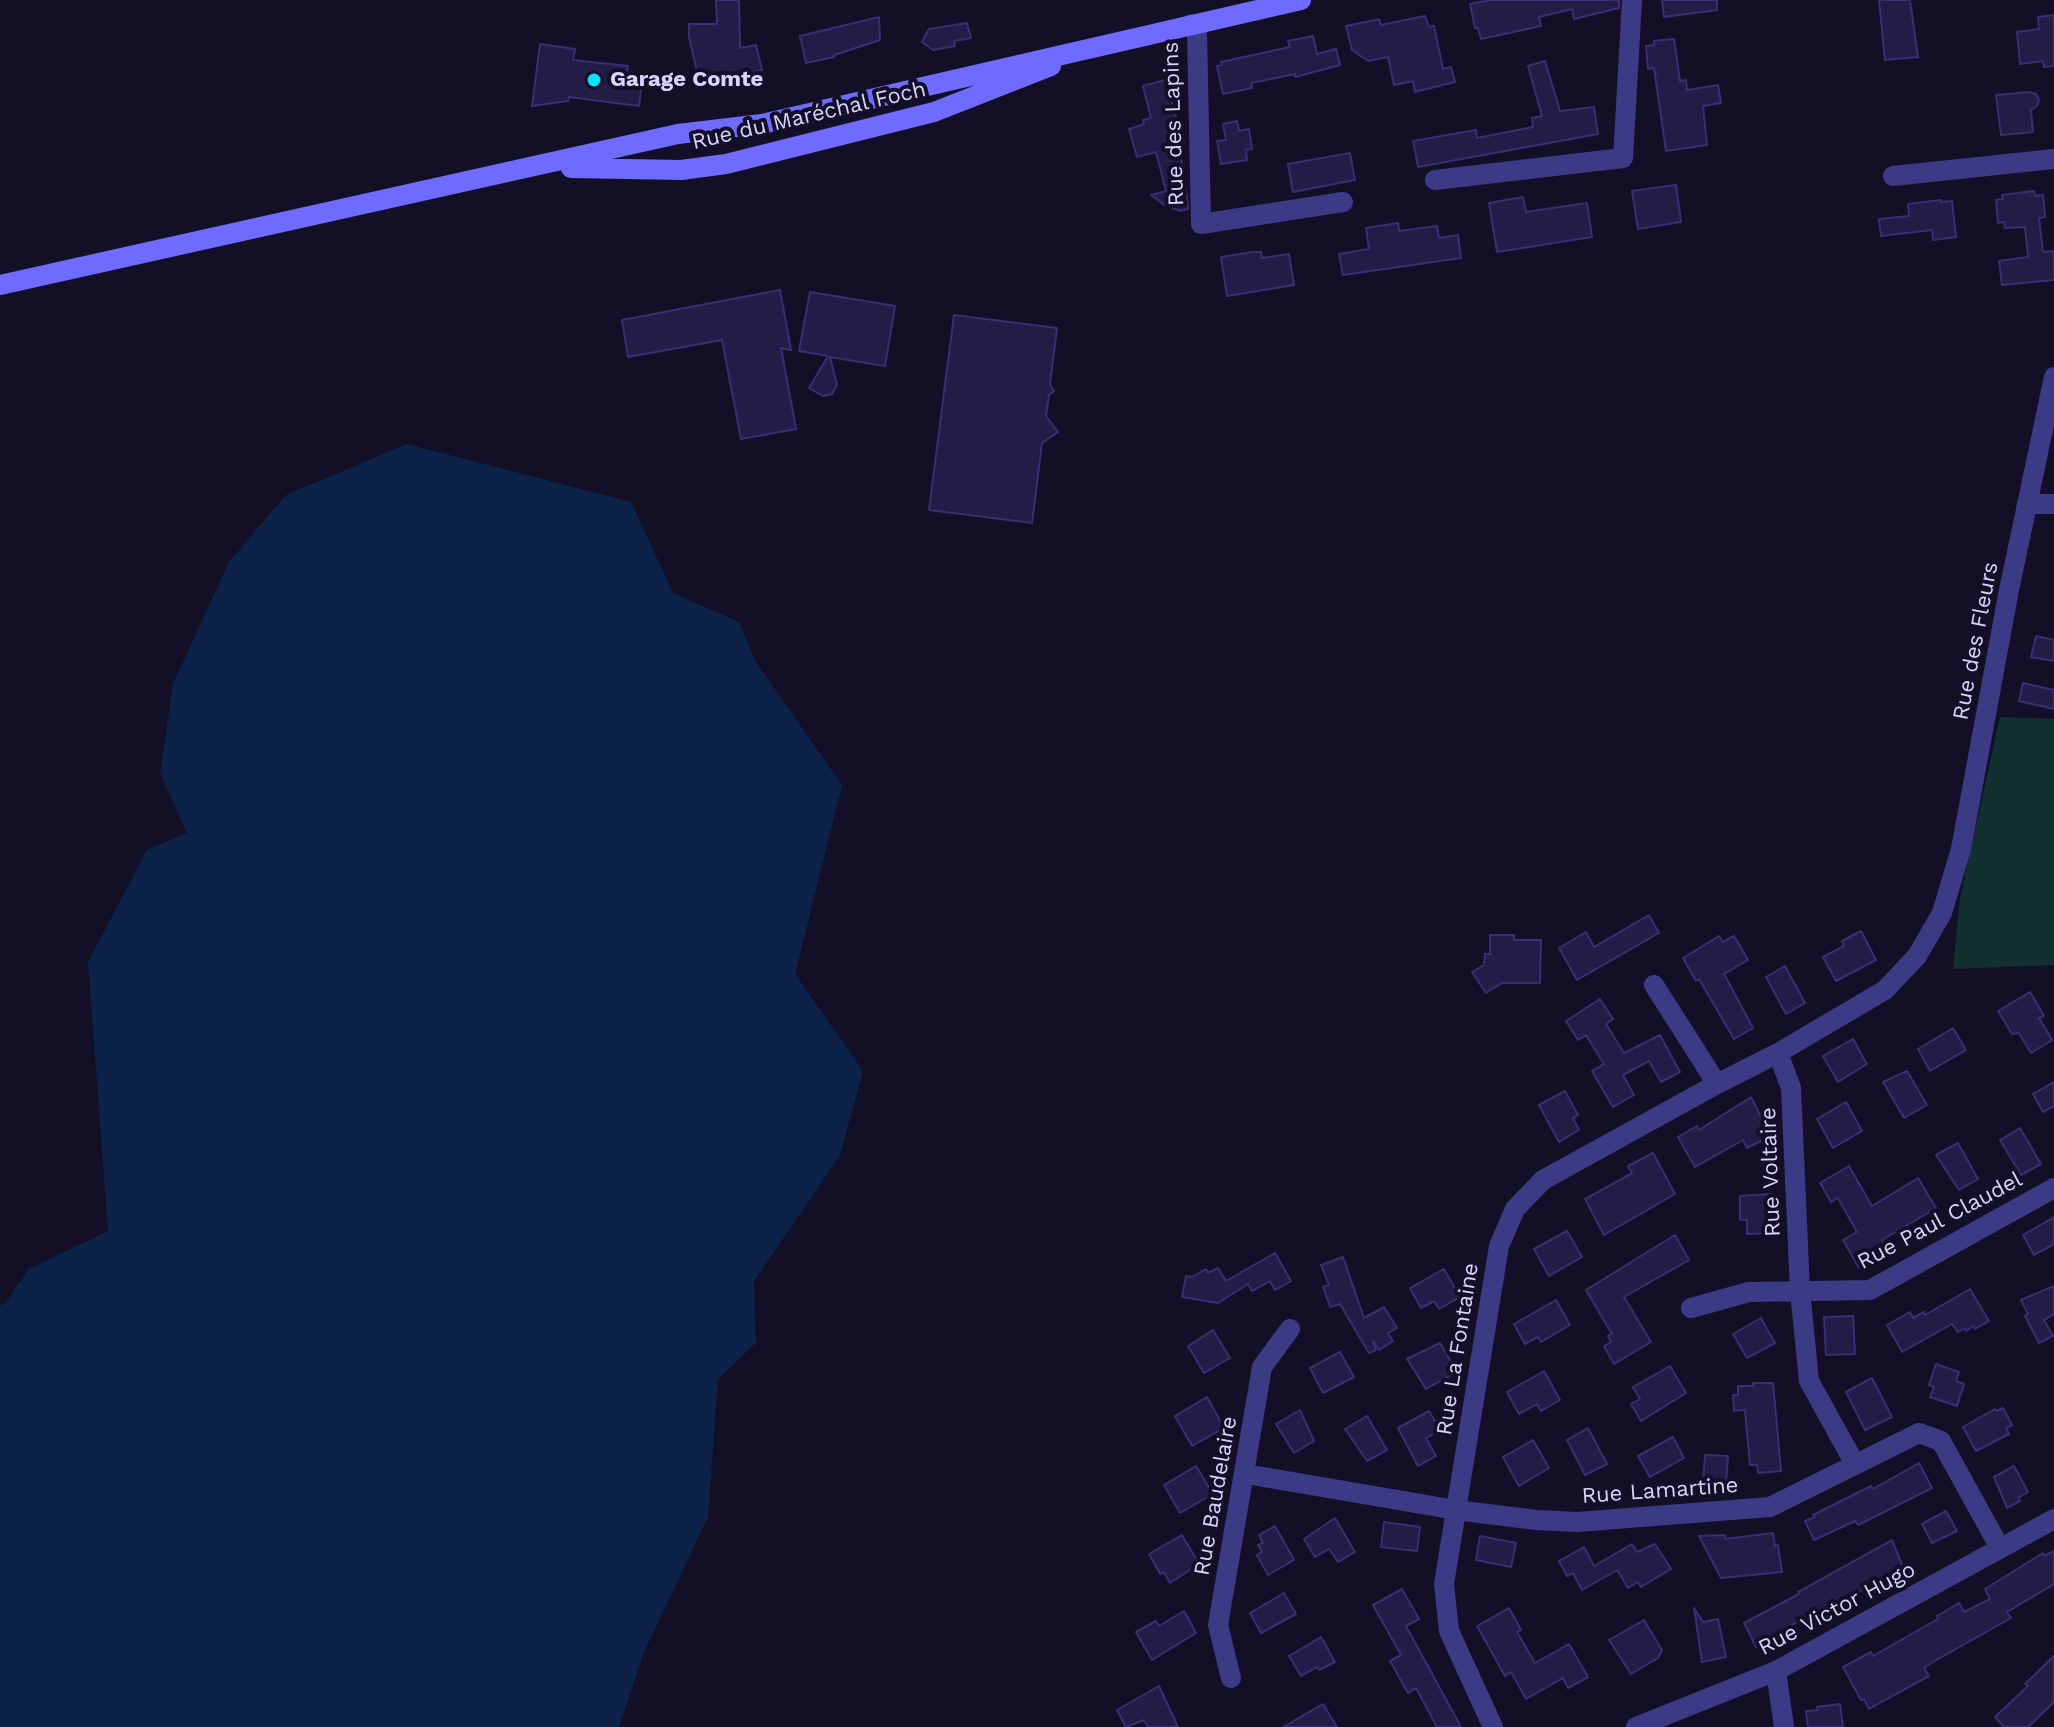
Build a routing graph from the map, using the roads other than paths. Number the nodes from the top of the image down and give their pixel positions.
1 (1301, 0) edge
2 (1632, 0) edge
3 (1191, 24) junction
4 (1091, 46) junction
5 (950, 79) junction
6 (958, 102) junction
7 (830, 108) junction
8 (778, 120) junction
9 (839, 136) junction
10 (784, 150) junction
11 (2054, 159) edge
12 (527, 170) junction
13 (1893, 176) dead end
14 (1435, 180) dead end
15 (1343, 202) dead end
16 (0, 285) edge
17 (2054, 377) edge
18 (2027, 504) junction
19 (2054, 504) edge
20 (1942, 913) joint
21 (1654, 985) dead end
22 (1778, 1053) junction
23 (1717, 1084) junction
24 (2054, 1188) edge
25 (1800, 1291) junction
26 (1691, 1308) dead end
27 (1290, 1329) dead end
28 (1855, 1464) junction
29 (1246, 1474) junction
30 (1456, 1510) junction
31 (2054, 1519) edge
32 (2000, 1548) junction
33 (1776, 1671) junction
34 (1231, 1678) dead end
35 (1493, 1727) edge
36 (1636, 1727) edge
37 (1784, 1727) edge

1 - 3 main road
2 - 14 street
3 - 4 main road
3 - 15 street, Rue des Lapins
4 - 5 main road
4 - 6 main road, Rue du Maréchal Foch
5 - 6 main road
5 - 7 main road
6 - 9 main road, Rue du Maréchal Foch
7 - 8 main road
7 - 9 main road
8 - 10 main road
8 - 12 main road
9 - 10 main road, Rue du Maréchal Foch
10 - 12 main road, Rue du Maréchal Foch
11 - 13 street
12 - 16 main road
17 - 18 street, Rue des Fleurs
18 - 19 street
18 - 20 street, Rue des Fleurs
20 - 22 street, Rue La Fontaine
21 - 23 street
22 - 23 street, Rue La Fontaine
22 - 25 street, Rue Voltaire
23 - 30 street, Rue La Fontaine
24 - 25 street, Rue Paul Claudel
25 - 26 street
25 - 28 street, Rue Voltaire
27 - 29 street, Rue Baudelaire
28 - 30 street, Rue Lamartine
28 - 32 street, Rue Lamartine
29 - 30 street, Rue Lamartine
29 - 34 street, Rue Baudelaire
30 - 35 street, Rue La Fontaine
31 - 32 street, Rue Victor Hugo
32 - 33 street, Rue Victor Hugo
33 - 36 street, Rue Victor Hugo
33 - 37 street

